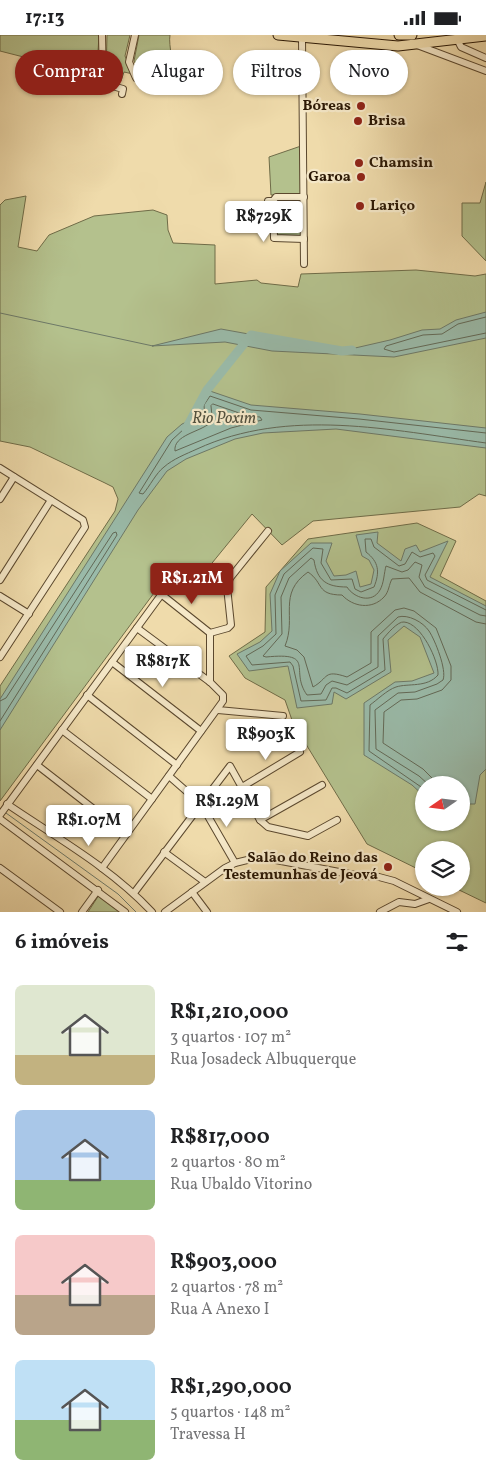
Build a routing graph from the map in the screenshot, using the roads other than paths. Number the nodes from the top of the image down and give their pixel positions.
1 (102, 35) edge
2 (135, 35) edge
3 (278, 35) edge
4 (399, 35) edge
5 (412, 35) edge
6 (486, 35) edge
7 (302, 38) junction
8 (457, 39) junction
9 (416, 45) junction
10 (102, 50) edge
11 (486, 58) edge
12 (133, 70) edge
13 (486, 71) edge
14 (304, 197) junction
15 (304, 239) junction
16 (304, 264) dead end
17 (0, 468) edge
18 (14, 477) junction
19 (0, 499) edge
20 (51, 500) junction
21 (268, 531) dead end
22 (180, 569) dead end
23 (0, 580) edge
24 (161, 594) junction
25 (0, 595) edge
26 (29, 614) junction
27 (137, 628) junction
28 (210, 633) junction
29 (1, 653) edge
30 (112, 662) junction
31 (210, 682) junction
32 (87, 695) junction
33 (218, 710) junction
34 (283, 716) dead end
35 (62, 731) junction
36 (201, 731) junction
37 (300, 753) dead end
38 (37, 765) junction
39 (177, 765) junction
40 (169, 776) junction
41 (322, 785) dead end
42 (242, 787) junction
43 (152, 799) junction
44 (7, 804) junction
45 (201, 804) junction
46 (0, 815) edge
47 (0, 819) edge
48 (260, 819) junction
49 (337, 820) dead end
50 (126, 834) junction
51 (164, 852) junction
52 (235, 863) junction
53 (0, 868) edge
54 (102, 868) junction
55 (205, 882) junction
56 (98, 890) junction
57 (192, 892) junction
58 (134, 893) junction
59 (430, 899) junction
60 (446, 909) edge
61 (60, 912) edge
62 (82, 912) edge
63 (125, 912) edge
64 (152, 912) edge
65 (164, 912) edge
66 (207, 912) edge
67 (380, 912) edge
68 (457, 912) edge

1 - 10 street
2 - 12 street
3 - 7 main road
4 - 5 main road
6 - 8 main road
7 - 9 main road
7 - 14 street
8 - 9 main road
8 - 11 street
9 - 13 street
14 - 15 street
14 - 15 street
15 - 16 street
17 - 18 street
18 - 19 street
18 - 20 street
20 - 23 street
20 - 26 street
21 - 28 street
22 - 24 street
24 - 27 street
24 - 28 street
25 - 26 street
26 - 29 street
27 - 30 street
27 - 31 street
28 - 31 street
30 - 32 street
30 - 36 street
31 - 33 street
32 - 35 street
32 - 39 street
33 - 34 street
33 - 36 street
35 - 38 street
35 - 43 street
36 - 39 street
37 - 42 street
38 - 44 street
38 - 50 street
39 - 40 street
40 - 43 street
40 - 45 street
41 - 48 street
42 - 45 street
42 - 48 street
43 - 50 street
44 - 46 street
44 - 54 street
45 - 51 street
45 - 52 street
47 - 56 street
48 - 49 street
50 - 54 street
51 - 55 street
51 - 58 street
52 - 55 street
52 - 59 street
53 - 61 street
54 - 58 street
55 - 57 street
56 - 62 street
56 - 63 street
57 - 65 street
57 - 66 street
58 - 64 street
59 - 60 street
59 - 67 street
60 - 68 street

